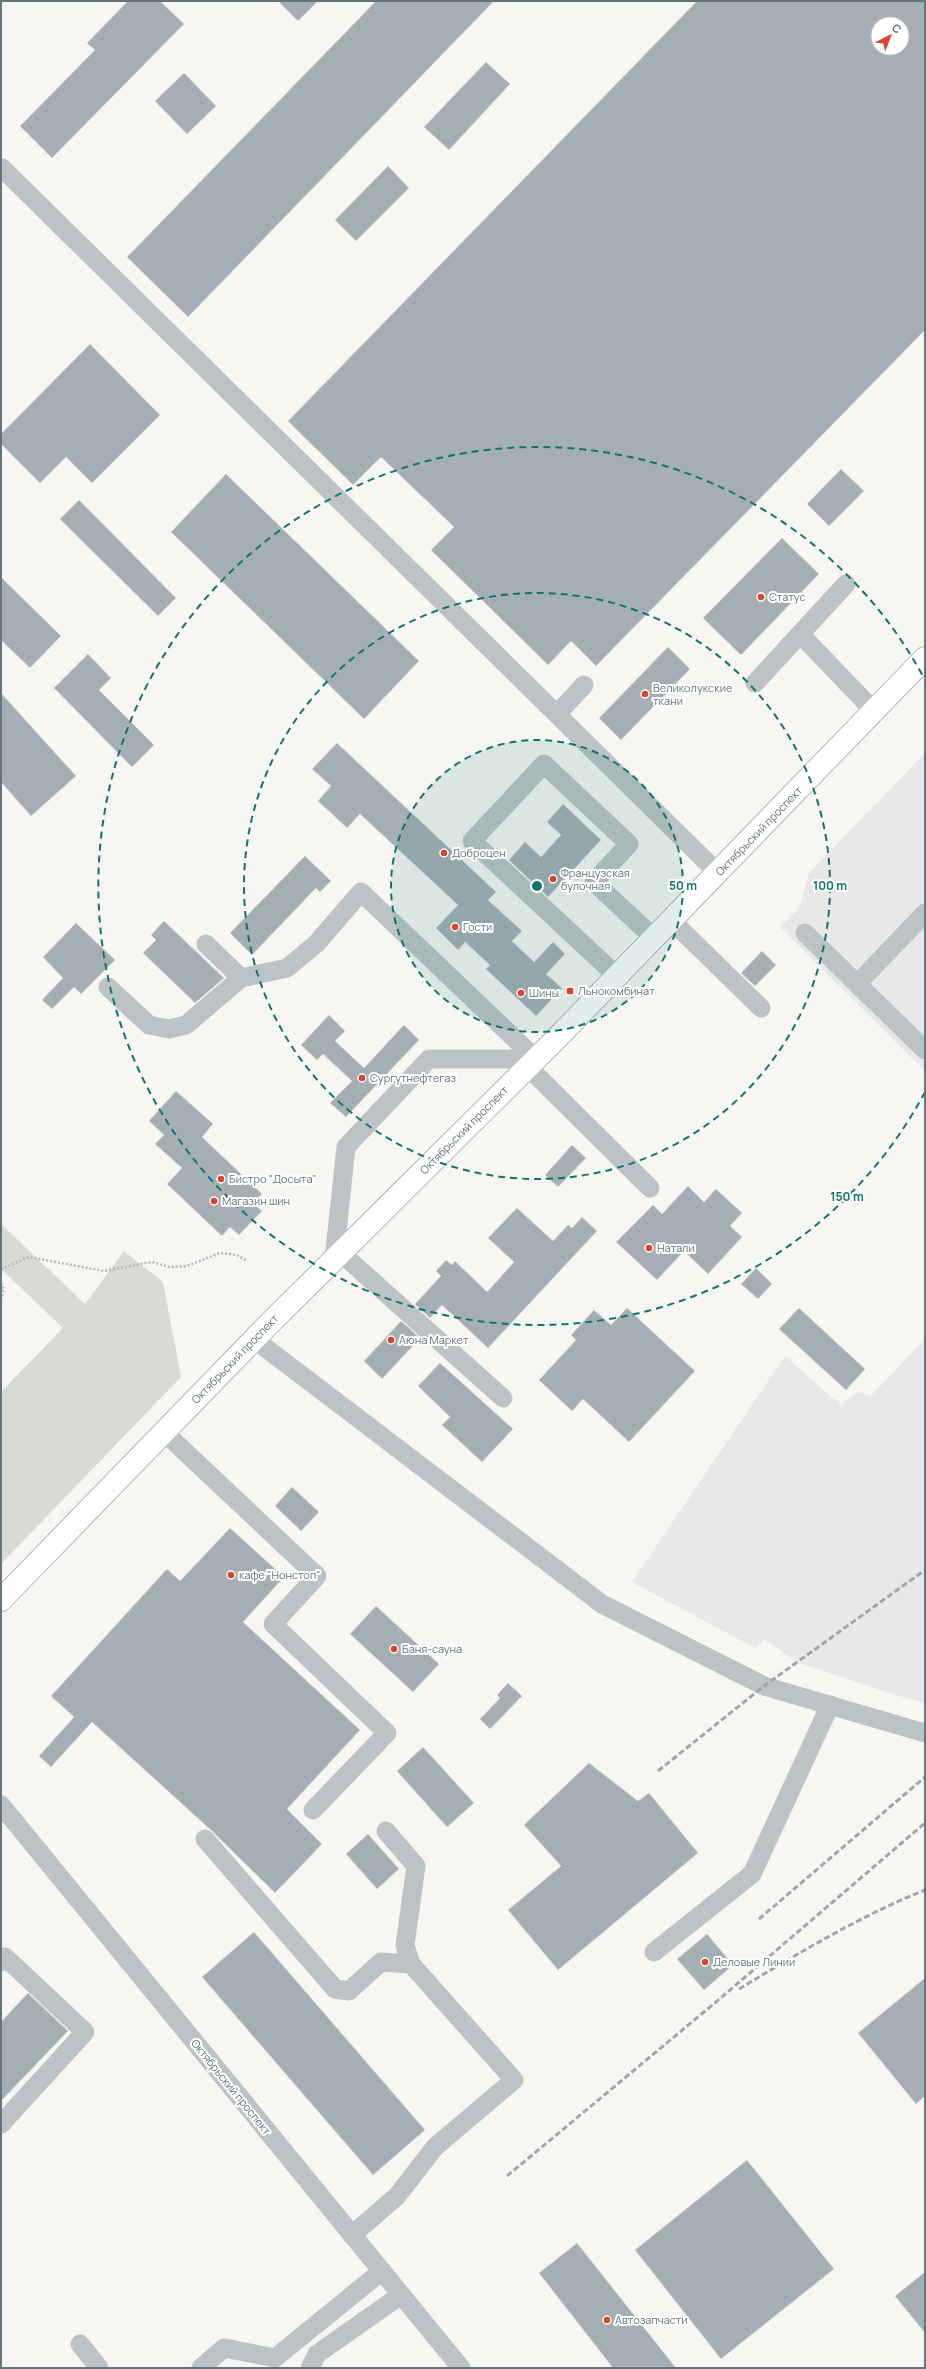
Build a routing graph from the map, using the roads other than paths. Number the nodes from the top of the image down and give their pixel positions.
1 (2, 168) edge
2 (846, 584) dead end
3 (800, 634) junction
4 (925, 658) edge
5 (755, 683) dead end
6 (584, 685) dead end
7 (874, 711) junction
8 (556, 714) junction
9 (718, 873) junction
10 (925, 913) edge
11 (672, 921) junction
12 (805, 933) dead end
13 (654, 938) junction
14 (206, 944) dead end
15 (616, 976) junction
16 (241, 978) junction
17 (857, 984) junction
18 (108, 987) dead end
19 (761, 1008) dead end
20 (925, 1050) edge
21 (532, 1063) junction
22 (650, 1188) dead end
23 (338, 1256) junction
24 (254, 1339) junction
25 (503, 1398) dead end
26 (164, 1432) junction
27 (1, 1600) edge
28 (830, 1705) junction
29 (925, 1733) edge
30 (1, 1806) edge
31 (313, 1810) dead end
32 (386, 1831) dead end
33 (205, 1839) dead end
34 (654, 1952) dead end
35 (1, 1962) edge
36 (411, 1964) junction
37 (1, 2124) edge
38 (352, 2235) junction
39 (382, 2271) junction
40 (401, 2295) junction
41 (80, 2344) dead end
42 (99, 2368) edge
43 (201, 2368) edge
44 (310, 2368) edge
45 (461, 2368) edge

1 - 8 street
2 - 3 street
3 - 5 street
3 - 7 street
4 - 7 main road, Октябрьский проспект
6 - 8 street
7 - 9 main road, Октябрьский проспект
8 - 9 street
9 - 11 main road, Октябрьский проспект
10 - 17 street
11 - 13 main road, Октябрьский проспект
11 - 19 street
12 - 17 street
13 - 15 main road, Октябрьский проспект
13 - 15 street
14 - 16 street
15 - 21 main road, Октябрьский проспект
16 - 18 street
16 - 21 street
17 - 20 street
21 - 22 street
21 - 23 main road, Октябрьский проспект
21 - 23 street
23 - 24 main road, Октябрьский проспект
23 - 25 street
24 - 26 main road, Октябрьский проспект
24 - 28 street
26 - 27 main road, Октябрьский проспект
26 - 31 street
28 - 29 street
28 - 34 street
30 - 38 street, Октябрьский проспект
32 - 36 street
33 - 36 street
35 - 37 street
36 - 38 street
38 - 39 street, Октябрьский проспект
39 - 40 street, Октябрьский проспект
39 - 43 street
40 - 44 street
40 - 45 street, Октябрьский проспект
41 - 42 street

